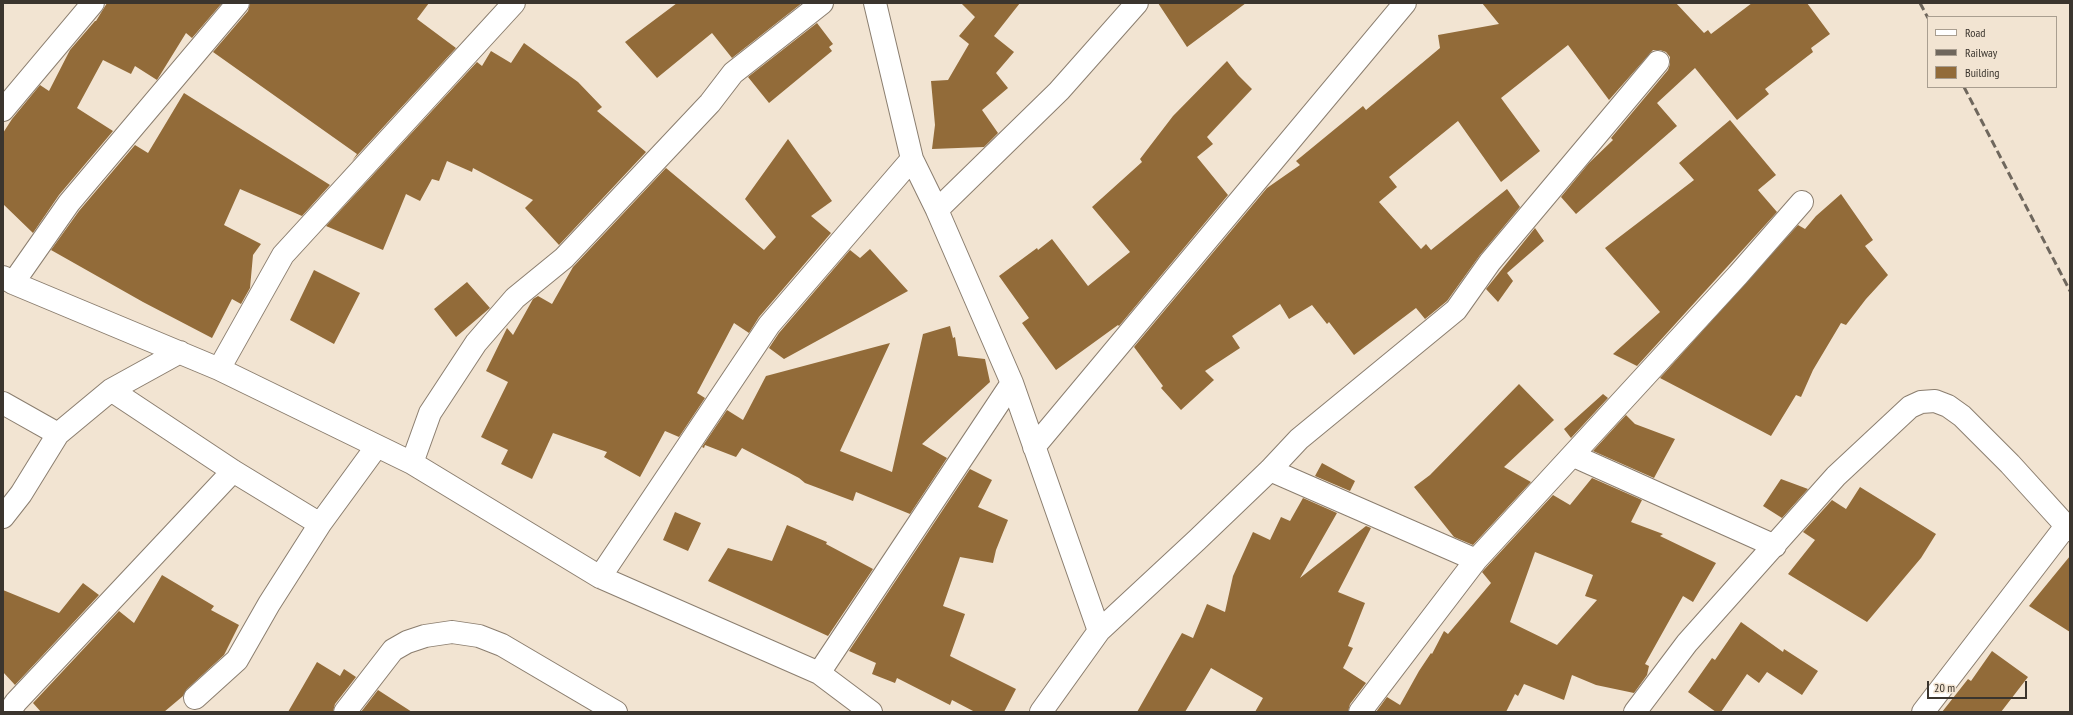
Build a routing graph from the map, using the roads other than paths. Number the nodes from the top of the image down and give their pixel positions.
1 (93, 3) edge
2 (238, 3) edge
3 (514, 3) edge
4 (822, 3) edge
5 (875, 3) edge
6 (1137, 3) edge
7 (1405, 3) edge
8 (1658, 62) dead end
9 (3, 110) edge
10 (912, 159) junction
11 (1802, 202) dead end
12 (937, 210) junction
13 (8, 280) edge
14 (180, 352) junction
15 (219, 369) junction
16 (1012, 382) junction
17 (111, 390) junction
18 (3, 403) edge
19 (58, 434) junction
20 (377, 446) junction
21 (1034, 447) junction
22 (1574, 456) junction
23 (412, 463) junction
24 (1270, 470) junction
25 (233, 471) junction
26 (3, 517) edge
27 (320, 524) junction
28 (2068, 528) edge
29 (1775, 546) junction
30 (1476, 560) junction
31 (600, 577) junction
32 (1099, 631) junction
33 (820, 673) junction
34 (195, 698) dead end
35 (9, 712) edge
36 (345, 712) edge
37 (616, 712) edge
38 (871, 712) edge
39 (1041, 712) edge
40 (1360, 712) edge
41 (1635, 712) edge
42 (1923, 712) edge

1 - 9 street
2 - 13 street
3 - 15 street
4 - 23 street
5 - 10 street
6 - 12 street
7 - 21 street
8 - 24 street
10 - 12 street
10 - 31 street
11 - 22 street
12 - 16 street
13 - 14 street
14 - 15 street
14 - 17 street
15 - 20 street
16 - 21 street
16 - 33 street
17 - 19 street
17 - 25 street
18 - 19 street
19 - 26 street
20 - 23 street
20 - 27 street
21 - 32 street
22 - 29 street
22 - 30 street
23 - 31 street
24 - 30 street
24 - 32 street
25 - 27 street
25 - 35 street
27 - 34 street
28 - 29 street
28 - 42 street
29 - 41 street
30 - 40 street
31 - 33 street
32 - 39 street
33 - 38 street
36 - 37 street

